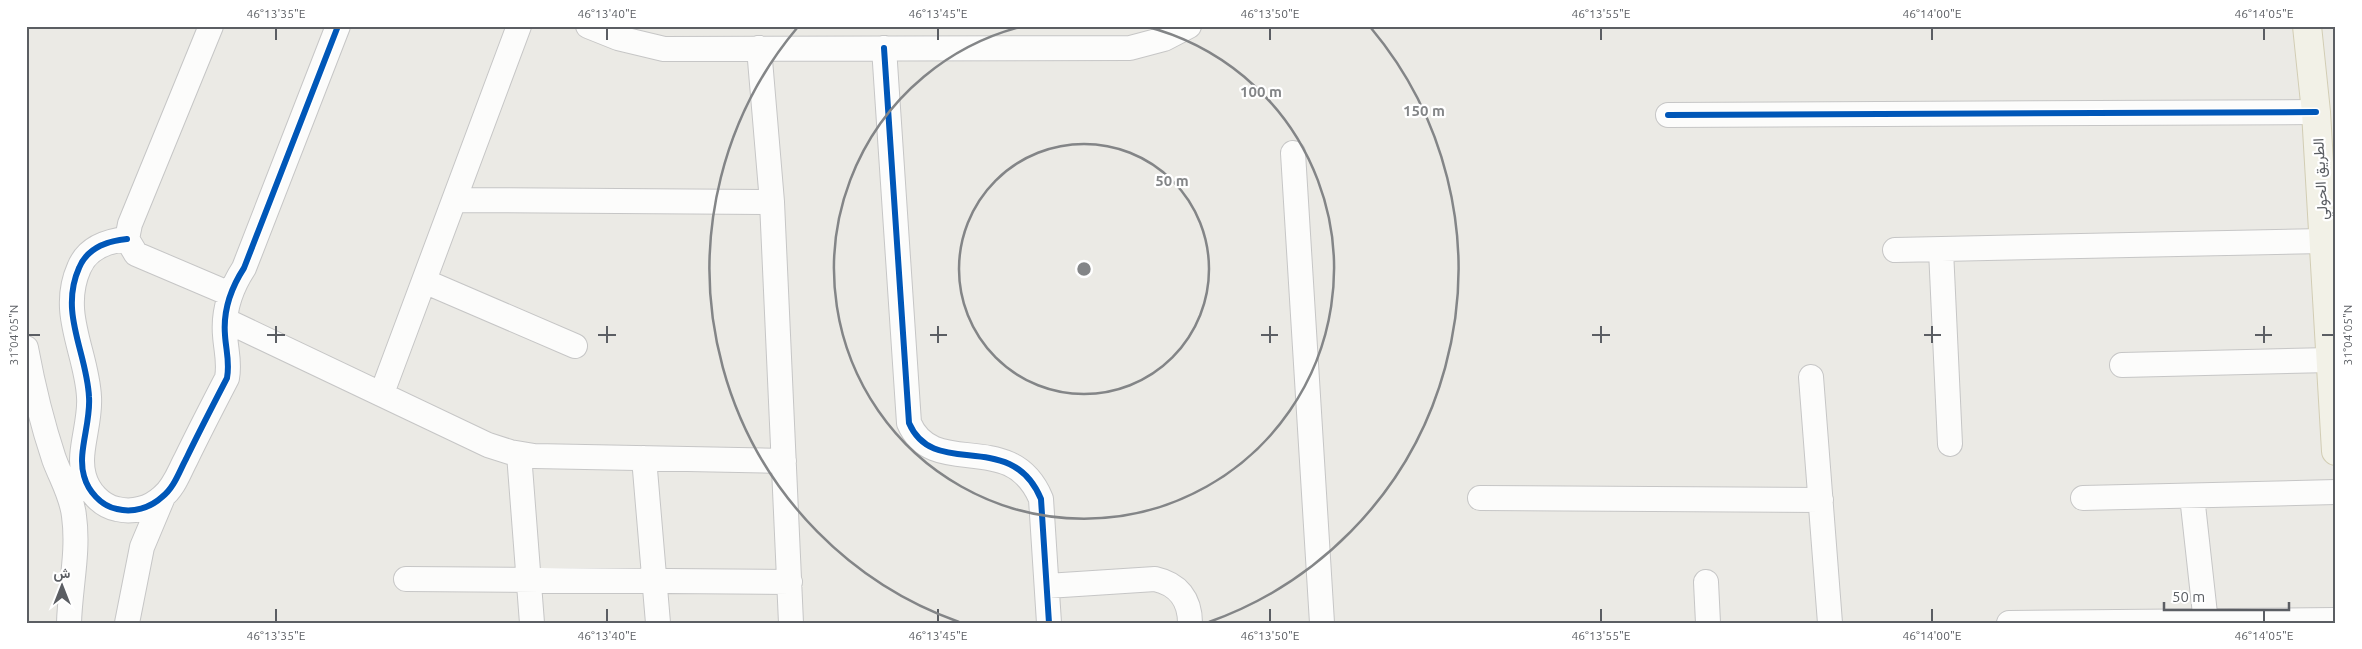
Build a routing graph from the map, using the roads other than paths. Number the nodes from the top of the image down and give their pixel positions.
1 (211, 26) edge
2 (338, 26) edge
3 (519, 26) edge
4 (588, 26) edge
5 (1189, 26) edge
6 (2307, 26) edge
7 (759, 48) junction
8 (884, 48) junction
9 (2316, 112) junction
10 (1668, 115) dead end
11 (1293, 153) dead end
12 (454, 200) junction
13 (772, 202) junction
14 (127, 239) junction
15 (2323, 241) junction
16 (1895, 250) dead end
17 (1941, 250) junction
18 (424, 281) junction
19 (230, 294) junction
20 (225, 320) junction
21 (575, 346) dead end
22 (26, 348) edge
23 (2330, 360) junction
24 (2122, 365) dead end
25 (1811, 377) dead end
26 (382, 393) junction
27 (1950, 444) dead end
28 (2336, 451) edge
29 (519, 454) junction
30 (644, 458) junction
31 (784, 461) junction
32 (2336, 492) edge
33 (2192, 496) junction
34 (163, 497) junction
35 (1480, 498) dead end
36 (2083, 498) dead end
37 (1821, 500) junction
38 (406, 580) dead end
39 (528, 580) junction
40 (655, 581) junction
41 (790, 582) junction
42 (1706, 582) dead end
43 (1046, 586) junction
44 (2336, 620) edge
45 (2206, 622) edge
46 (69, 623) edge
47 (126, 623) edge
48 (532, 623) edge
49 (658, 623) edge
50 (791, 623) edge
51 (1049, 623) edge
52 (1190, 623) edge
53 (1322, 623) edge
54 (1708, 623) edge
55 (1830, 623) edge
56 (2009, 623) edge

1 - 14 street
2 - 19 street
3 - 12 street
4 - 7 street
5 - 8 street
6 - 9 main road, الطريق الحولي
7 - 8 street
7 - 13 street
8 - 43 street
9 - 10 street
9 - 15 main road, الطريق الحولي
11 - 53 street
12 - 13 street
12 - 18 street
13 - 31 street
14 - 19 street
14 - 34 street
15 - 17 street
15 - 23 main road, الطريق الحولي
16 - 17 street
17 - 27 street
18 - 21 street
18 - 26 street
19 - 20 street
20 - 26 street
20 - 34 street
22 - 46 street
23 - 24 street
23 - 28 main road, الطريق الحولي
25 - 37 street
26 - 29 street
29 - 30 street
29 - 39 street
30 - 31 street
30 - 40 street
31 - 41 street
32 - 33 street
33 - 36 street
33 - 45 street
34 - 47 street
35 - 37 street
37 - 55 street
38 - 39 street
39 - 40 street
39 - 48 street
40 - 41 street
40 - 49 street
41 - 50 street
42 - 54 street
43 - 51 street
43 - 52 street
44 - 45 street
45 - 56 street

